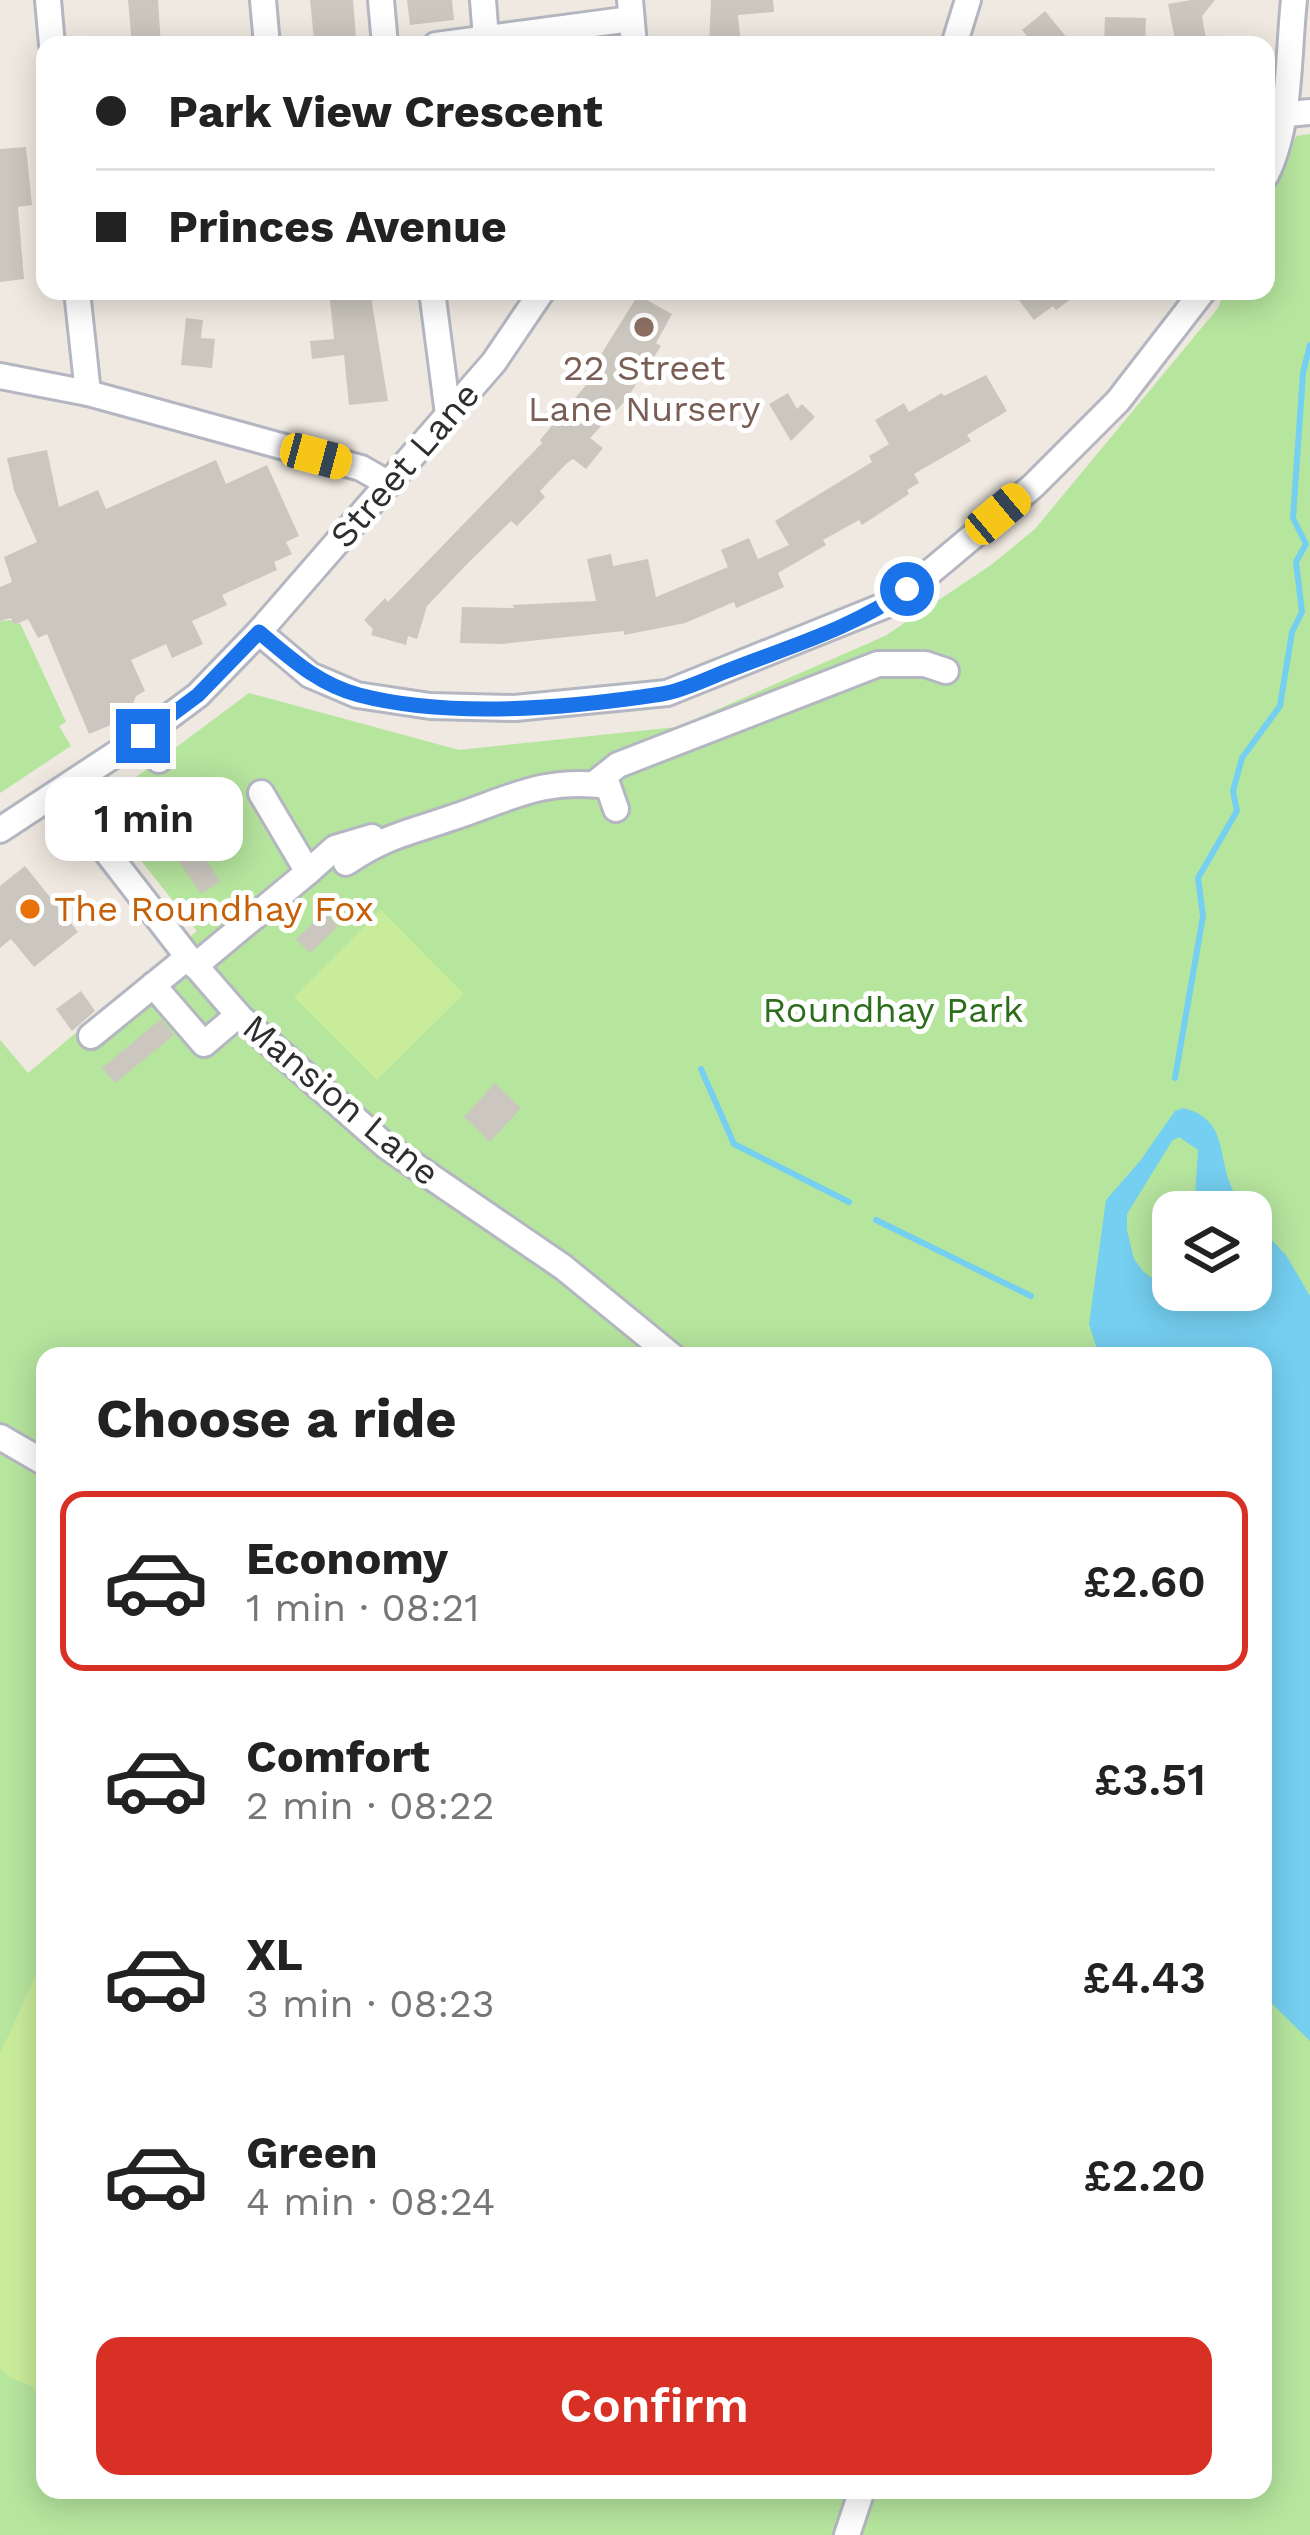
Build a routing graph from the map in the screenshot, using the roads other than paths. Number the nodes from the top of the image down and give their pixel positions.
1 (48, 0) edge
2 (263, 0) edge
3 (381, 0) edge
4 (483, 0) edge
5 (968, 0) edge
6 (1294, 0) edge
7 (632, 21) edge
8 (51, 36) edge
9 (267, 36) edge
10 (384, 36) edge
11 (473, 36) edge
12 (517, 36) edge
13 (957, 36) edge
14 (1275, 110) edge
15 (1310, 112) edge
16 (1275, 116) edge
17 (78, 300) edge
18 (433, 300) edge
19 (536, 300) edge
20 (1196, 300) edge
21 (0, 376) edge
22 (88, 393) junction
23 (448, 414) junction
24 (389, 484) junction
25 (259, 632) junction
26 (946, 671) dead end
27 (143, 736) junction
28 (159, 760) dead end
29 (593, 784) junction
30 (60, 792) junction
31 (261, 793) dead end
32 (616, 809) dead end
33 (0, 830) edge
34 (384, 838) junction
35 (346, 862) dead end
36 (308, 872) junction
37 (191, 961) junction
38 (153, 985) junction
39 (238, 1015) junction
40 (91, 1036) dead end
41 (662, 1347) edge
42 (0, 1437) edge
43 (36, 1458) edge
44 (859, 2499) edge
45 (848, 2535) edge

1 - 8 street
2 - 9 street
3 - 10 street
4 - 11 street
5 - 13 street
6 - 14 street
7 - 12 street
15 - 16 street
17 - 22 street
18 - 23 street
19 - 23 street, Street Lane
20 - 25 street
21 - 22 street
22 - 24 street
23 - 24 street, Street Lane
24 - 25 street, Street Lane
25 - 27 street, Street Lane
26 - 29 street
27 - 28 street
27 - 30 street, Street Lane
29 - 32 street
29 - 34 street
30 - 33 street, Street Lane
30 - 37 street, Mansion Lane
31 - 36 street
34 - 35 street
34 - 36 street
36 - 37 street
37 - 38 street
37 - 39 street, Mansion Lane
38 - 39 street
38 - 40 street
39 - 41 street, Mansion Lane
42 - 43 street
44 - 45 street

